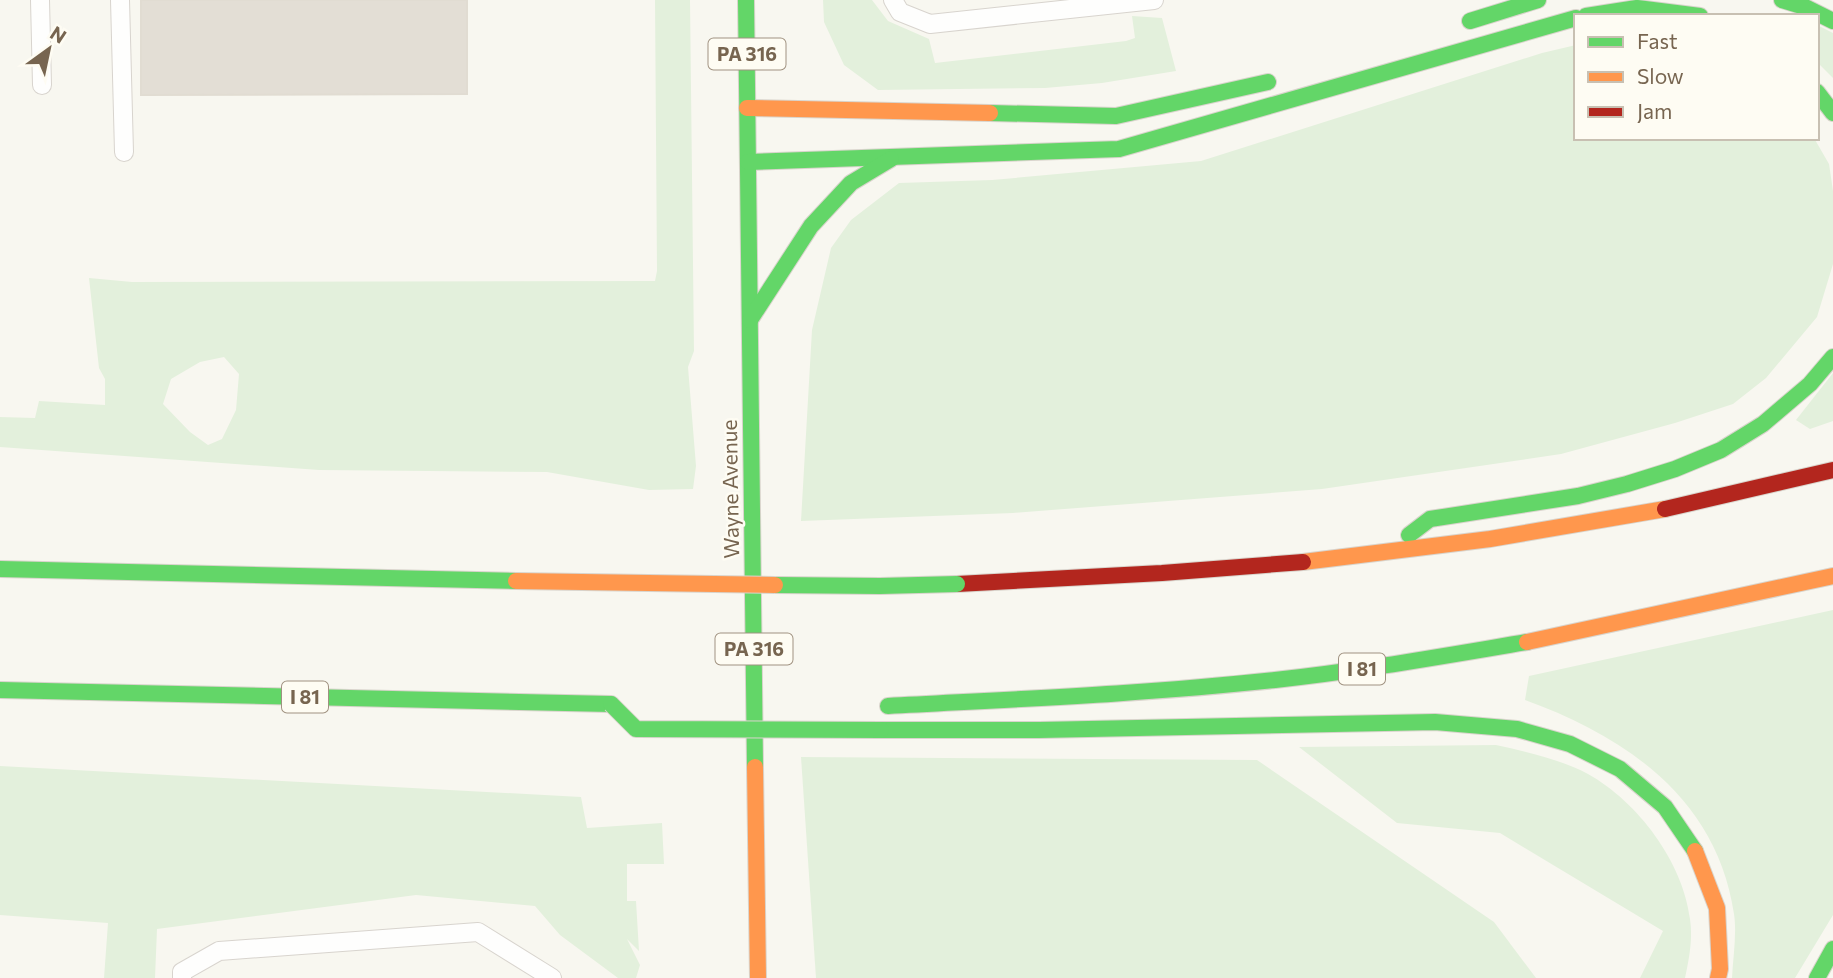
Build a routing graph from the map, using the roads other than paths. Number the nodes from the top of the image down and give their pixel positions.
1 (40, 0) edge
2 (120, 0) edge
3 (746, 0) edge
4 (892, 0) edge
5 (1154, 0) edge
6 (1538, 0) edge
7 (1782, 0) edge
8 (1599, 14) edge
9 (1684, 14) edge
10 (1574, 19) edge
11 (1833, 21) edge
12 (1460, 24) dead end
13 (1290, 77) dead end
14 (43, 85) dead end
15 (1819, 95) edge
16 (747, 108) junction
17 (1833, 113) edge
18 (124, 152) dead end
19 (895, 156) junction
20 (748, 162) junction
21 (750, 320) junction
22 (1833, 356) edge
23 (1833, 470) edge
24 (1386, 552) junction
25 (0, 569) edge
26 (1833, 576) edge
27 (0, 690) edge
28 (611, 704) junction
29 (638, 704) dead end
30 (733, 705) dead end
31 (774, 705) dead end
32 (876, 706) dead end
33 (1833, 949) edge
34 (182, 978) edge
35 (552, 978) edge
36 (758, 978) edge
37 (1718, 978) edge
38 (1816, 978) edge

1 - 14 lane
2 - 18 lane
3 - 16 main road, Wayne Avenue / PA 316
4 - 5 lane
6 - 12 main road
7 - 11 main road
8 - 9 main road
10 - 19 main road
13 - 16 main road
15 - 17 main road
16 - 20 main road, Wayne Avenue / PA 316
19 - 20 main road
19 - 21 main road
20 - 21 main road, Wayne Avenue / PA 316
21 - 36 main road, Wayne Avenue / PA 316
22 - 24 main road
23 - 24 main road
24 - 25 main road, bridge
26 - 32 main road, I 81
27 - 28 main road, I 81
28 - 29 main road, I 81
28 - 37 main road, bridge
30 - 31 main road
33 - 38 main road
34 - 35 lane

